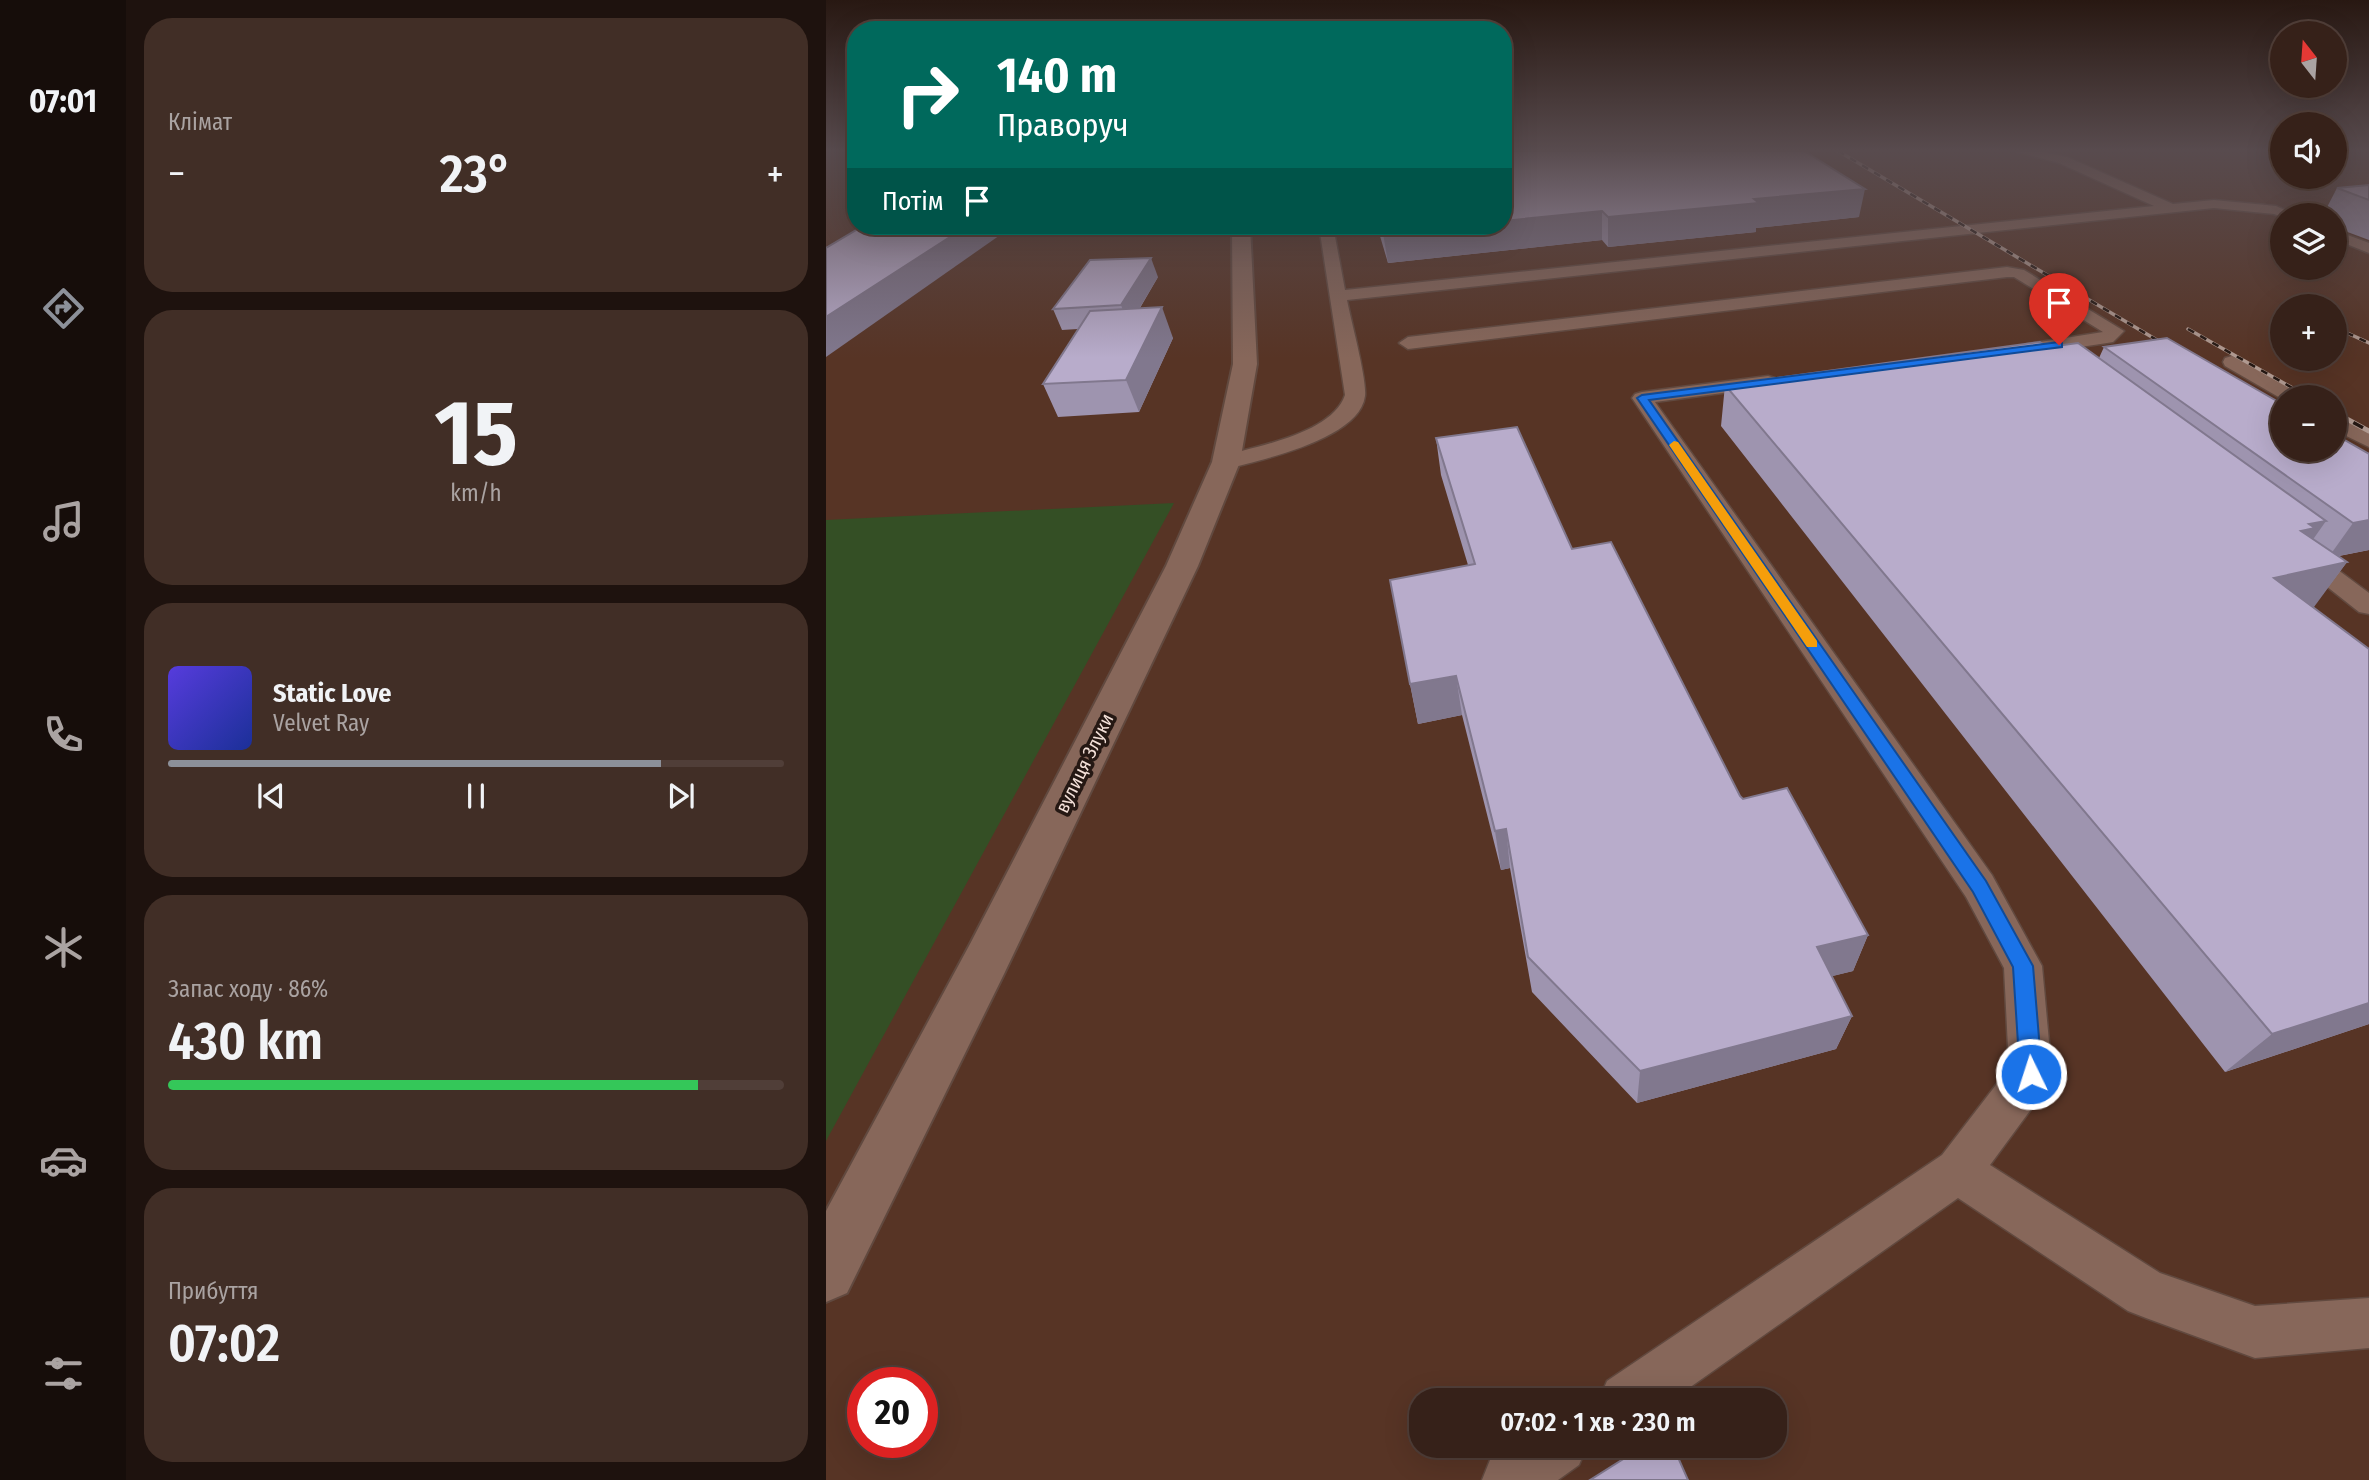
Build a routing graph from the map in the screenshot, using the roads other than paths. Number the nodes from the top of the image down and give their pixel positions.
1 (2057, 220) edge
2 (1241, 235) edge
3 (1328, 235) edge
4 (2347, 239) edge
5 (2369, 248) edge
6 (1338, 296) junction
7 (1408, 343) dead end
8 (2232, 362) dead end
9 (2067, 373) edge
10 (1791, 379) edge
11 (2272, 385) edge
12 (2347, 428) edge
13 (2369, 441) edge
14 (1226, 463) junction
15 (2273, 533) edge
16 (2369, 606) edge
17 (1958, 1171) junction
18 (826, 1272) edge
19 (2369, 1323) edge
20 (1643, 1388) edge
21 (1542, 1458) edge
22 (1510, 1480) edge

1 - 6 lane
2 - 14 street, вулиця Злуки
3 - 6 lane
4 - 5 lane
6 - 14 lane
7 - 9 lane
8 - 11 lane
10 - 17 lane
12 - 13 lane
14 - 18 street, вулиця Злуки
15 - 16 lane
17 - 19 lane
17 - 20 lane
21 - 22 lane

